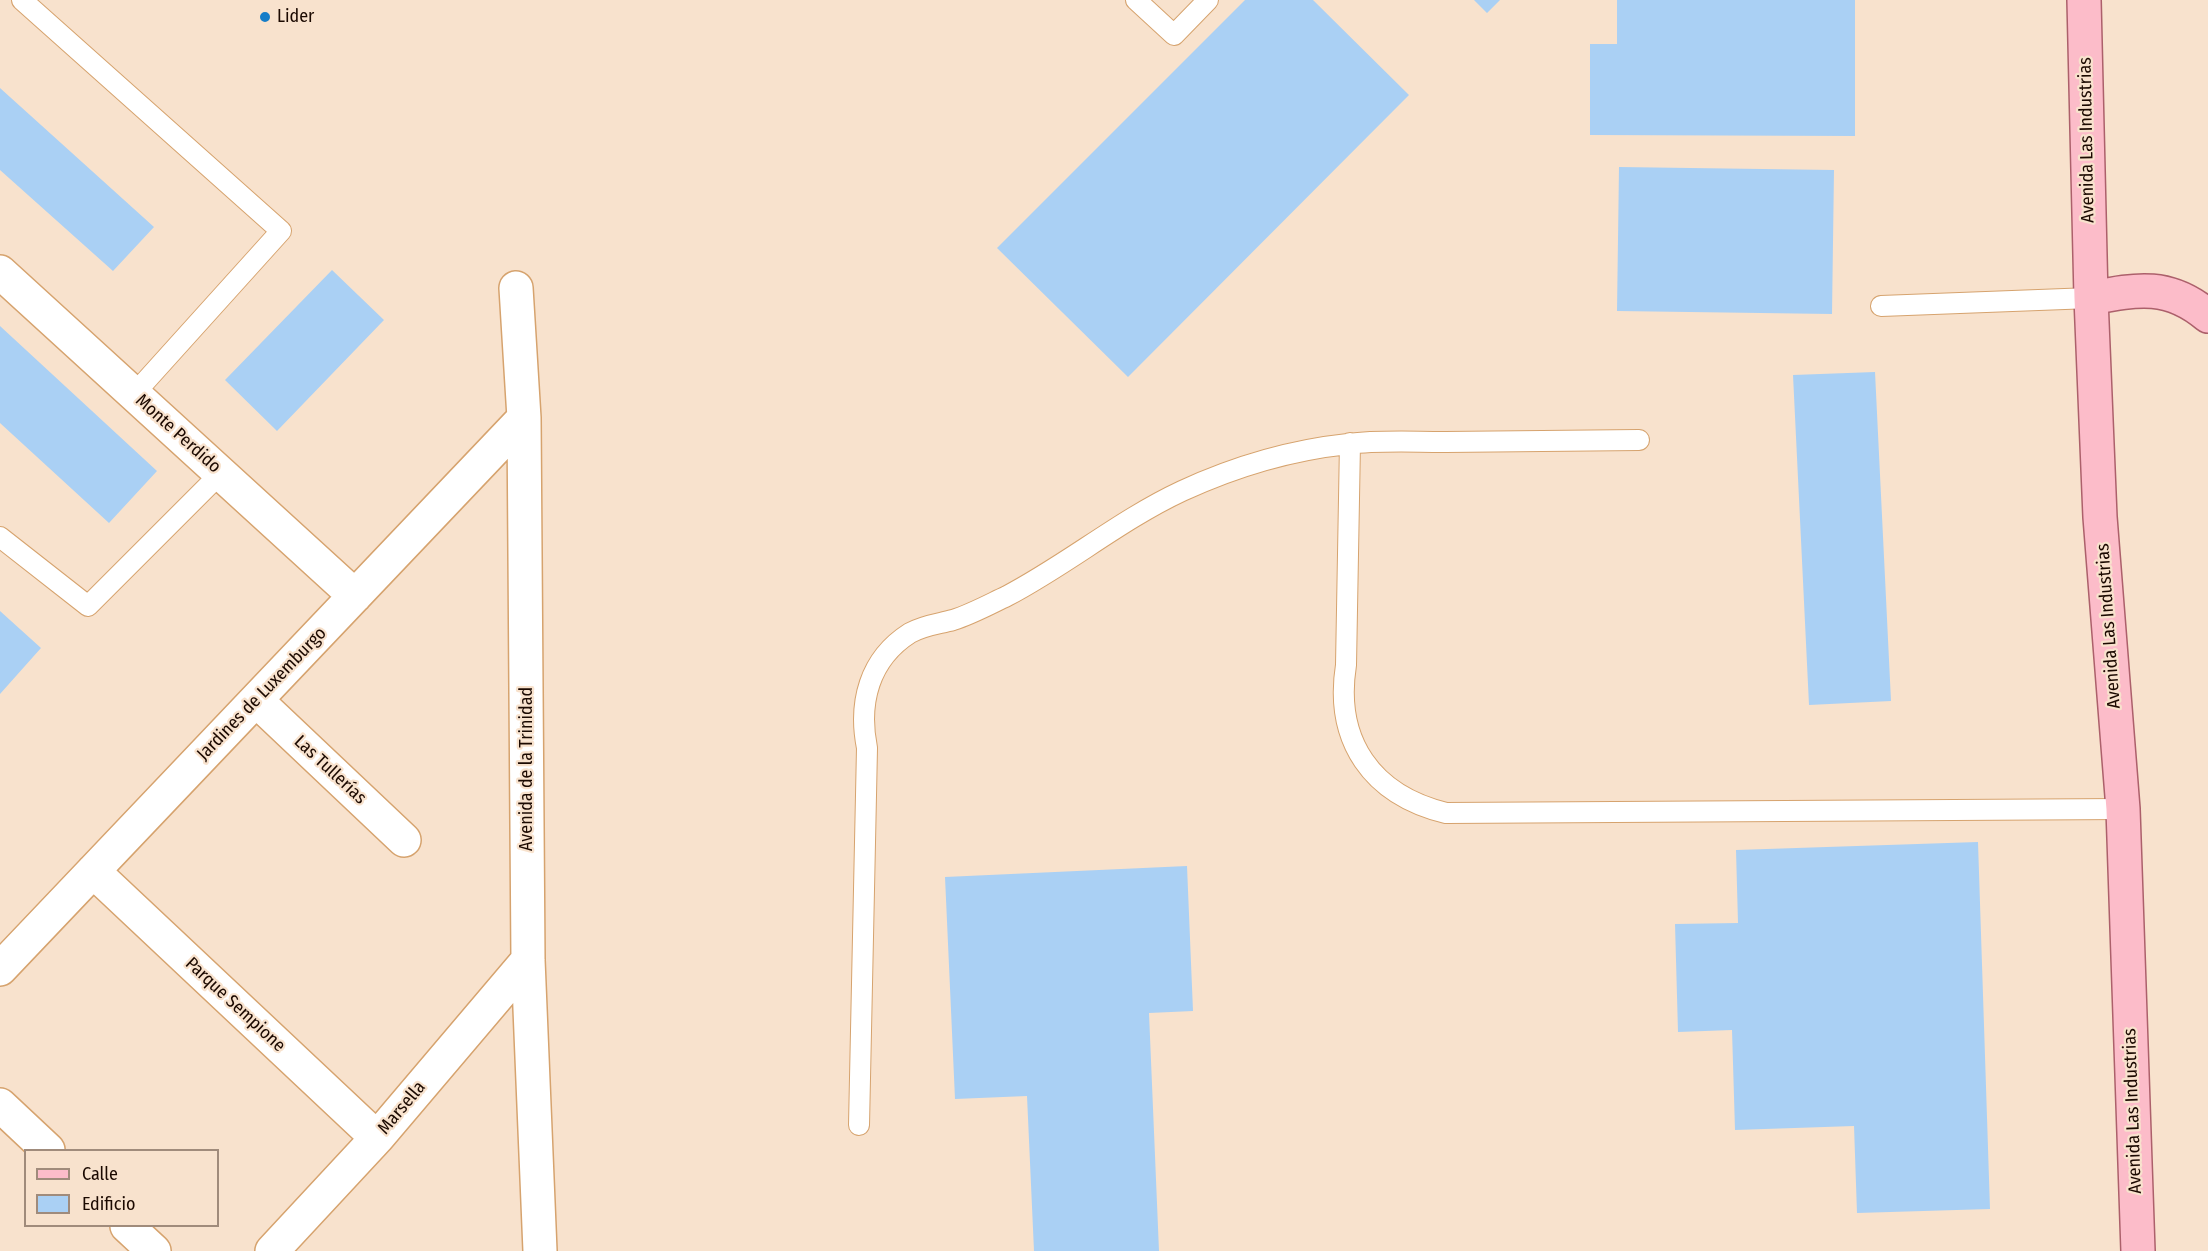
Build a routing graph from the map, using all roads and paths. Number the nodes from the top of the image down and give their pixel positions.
1 (22, 0) edge
2 (1136, 0) edge
3 (1208, 0) edge
4 (2084, 0) edge
5 (0, 272) edge
6 (516, 288) dead end
7 (2091, 298) junction
8 (1881, 306) dead end
9 (2208, 316) edge
10 (134, 394) junction
11 (524, 418) junction
12 (1638, 440) dead end
13 (1350, 443) junction
14 (221, 473) junction
15 (0, 537) edge
16 (355, 596) junction
17 (256, 700) junction
18 (2123, 809) junction
19 (404, 840) dead end
20 (93, 871) junction
21 (528, 960) junction
22 (0, 969) edge
23 (0, 1105) edge
24 (860, 1125) dead end
25 (377, 1138) junction
26 (47, 1149) edge
27 (128, 1227) edge
28 (154, 1251) edge
29 (272, 1251) edge
30 (540, 1251) edge
31 (2138, 1251) edge

1 - 10 lane
2 - 3 lane
4 - 7 main road, Avenida Las Industrias
5 - 10 street, Monte Perdido
6 - 11 street, Avenida de la Trinidad
7 - 8 lane
7 - 9 main road
7 - 18 main road, Avenida Las Industrias
10 - 14 street, Monte Perdido
11 - 16 street, Jardines de Luxemburgo
11 - 21 street, Avenida de la Trinidad
12 - 13 lane
13 - 18 lane
13 - 24 lane
14 - 15 lane
14 - 16 street, Monte Perdido
16 - 17 street, Jardines de Luxemburgo
17 - 19 street, Las Tullerías
17 - 20 street, Jardines de Luxemburgo
18 - 31 main road, Avenida Las Industrias
20 - 22 street, Jardines de Luxemburgo
20 - 25 street, Parque Sempione
21 - 25 street, Marsella
21 - 30 street, Avenida de la Trinidad
23 - 26 street
25 - 29 street, Marsella
27 - 28 street

